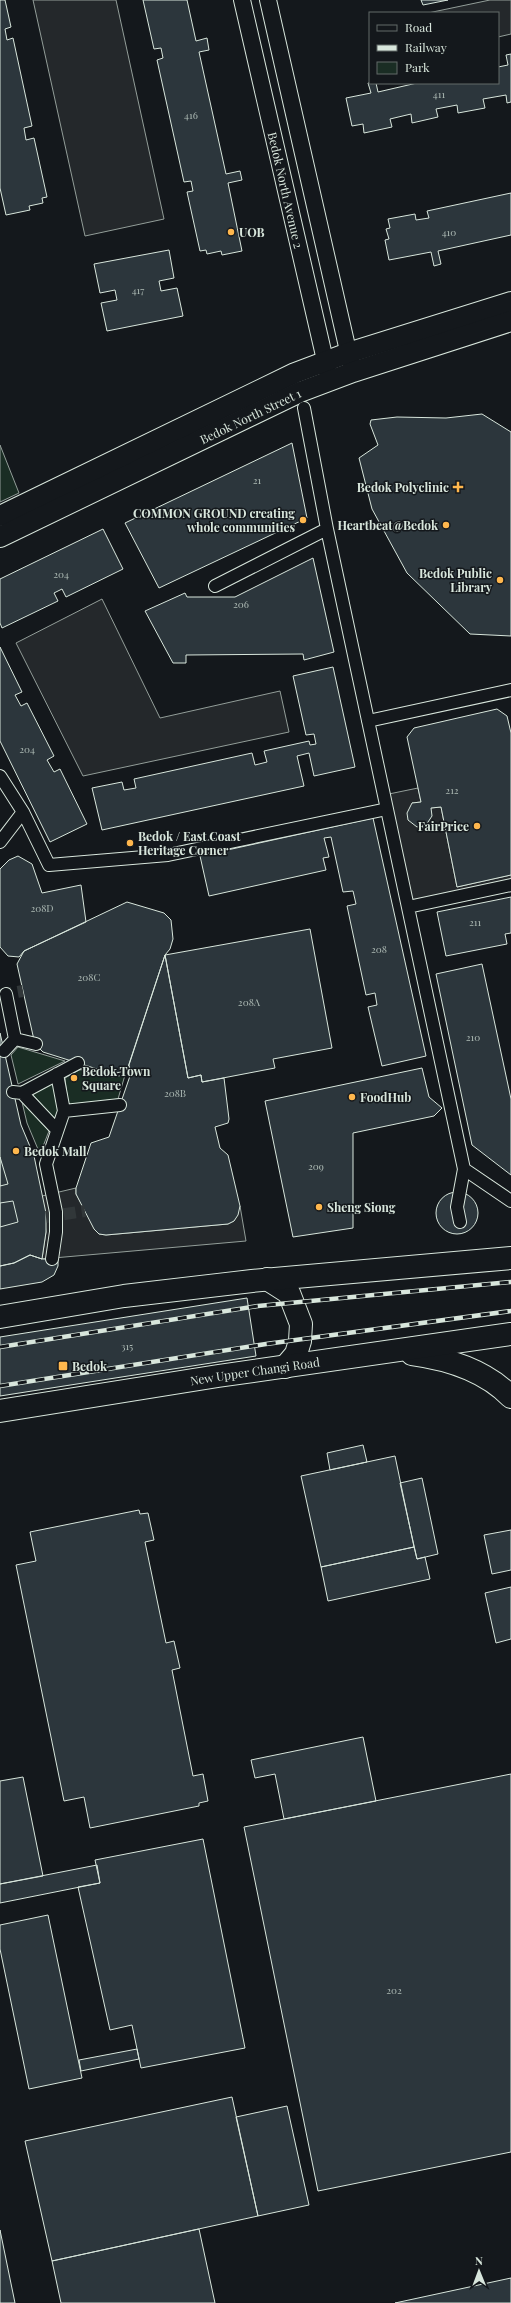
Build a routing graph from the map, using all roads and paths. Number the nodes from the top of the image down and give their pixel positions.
1 (242, 0) edge
2 (268, 0) edge
3 (511, 302) edge
4 (511, 321) edge
5 (348, 353) junction
6 (325, 361) junction
7 (353, 372) junction
8 (330, 380) junction
9 (304, 408) dead end
10 (0, 516) edge
11 (327, 529) junction
12 (0, 537) edge
13 (215, 586) dead end
14 (511, 690) edge
15 (368, 720) junction
16 (0, 776) edge
17 (387, 809) junction
18 (23, 812) junction
19 (0, 842) edge
20 (511, 885) edge
21 (408, 907) junction
22 (2, 993) edge
23 (16, 1039) junction
24 (36, 1044) dead end
25 (4, 1050) dead end
26 (78, 1063) dead end
27 (58, 1074) junction
28 (120, 1105) dead end
29 (64, 1111) junction
30 (57, 1130) junction
31 (464, 1169) junction
32 (511, 1201) edge
33 (460, 1222) dead end
34 (511, 1258) edge
35 (52, 1259) dead end
36 (267, 1279) junction
37 (0, 1316) edge
38 (511, 1334) edge
39 (387, 1351) junction
40 (286, 1367) junction
41 (511, 1397) edge
42 (0, 1411) edge

1 - 6 street, Bedok North Avenue 2
2 - 5 street, Bedok North Avenue 2
3 - 5 street, Bedok North Street 1
4 - 7 street, Bedok North Street 1
5 - 6 street, Bedok North Street 1
5 - 7 street, Bedok North Avenue 2
6 - 8 street, Bedok North Avenue 2
6 - 10 street, Bedok North Street 1
7 - 8 street, Bedok North Street 1
8 - 12 street, Bedok North Street 1
9 - 11 street
11 - 13 street
11 - 15 street
14 - 15 street
15 - 17 street
16 - 18 street
17 - 18 street
17 - 21 street
18 - 19 street
20 - 21 street
21 - 31 street
22 - 23 street
23 - 24 street
23 - 25 street
26 - 27 street
27 - 29 street
27 - 30 street
28 - 29 street
29 - 30 street
30 - 35 street
31 - 32 street
31 - 33 street
34 - 36 main road
36 - 37 main road
36 - 40 main road
38 - 39 main road, New Upper Changi Road
39 - 40 main road, New Upper Changi Road
39 - 41 main road
40 - 42 main road, New Upper Changi Road

